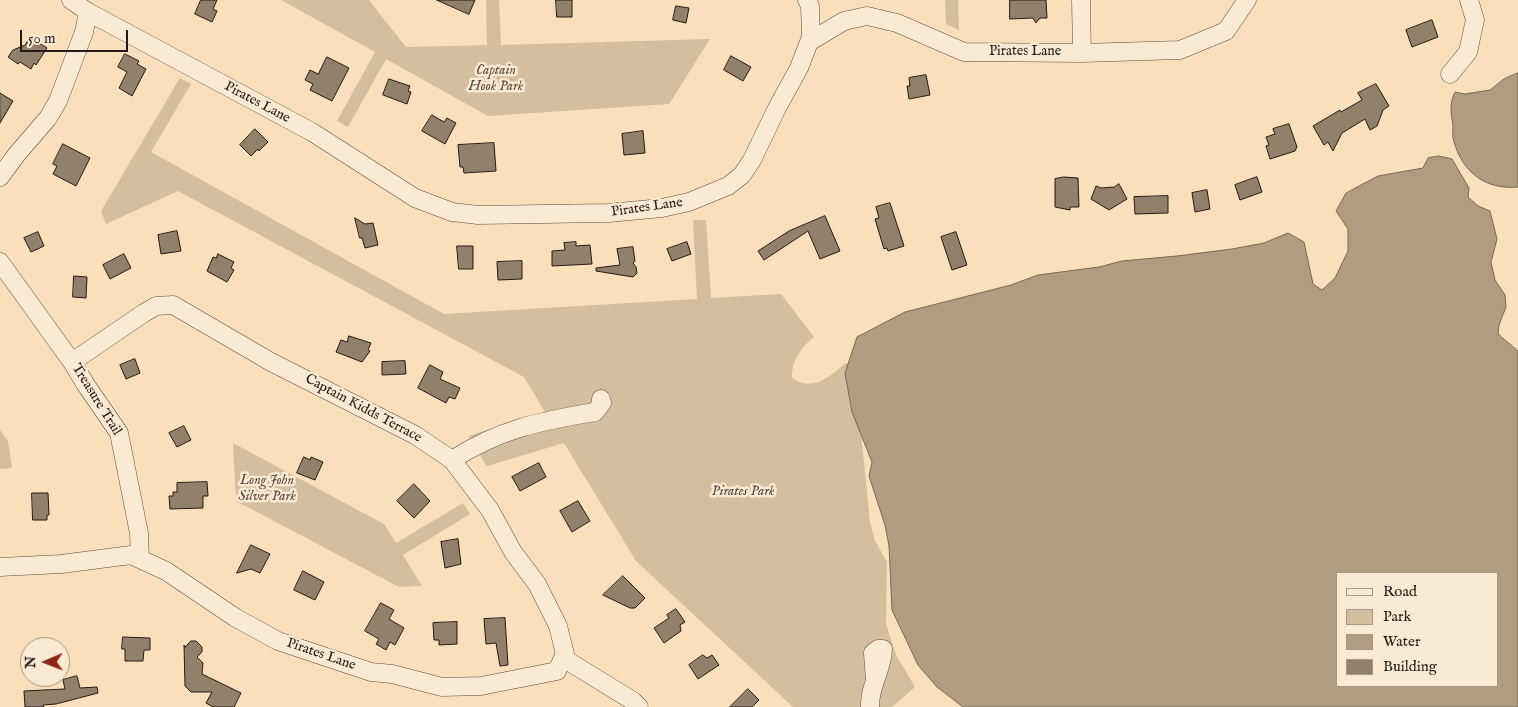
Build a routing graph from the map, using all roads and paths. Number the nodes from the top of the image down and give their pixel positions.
1 (71, 0) edge
2 (807, 0) edge
3 (1081, 0) edge
4 (1247, 0) edge
5 (1470, 0) edge
6 (88, 12) junction
7 (809, 42) junction
8 (1082, 52) junction
9 (1450, 74) dead end
10 (0, 176) edge
11 (0, 262) edge
12 (72, 362) junction
13 (601, 399) dead end
14 (452, 460) junction
15 (140, 559) junction
16 (0, 567) edge
17 (563, 658) junction
18 (875, 682) dead end
19 (639, 707) edge
20 (870, 707) edge

1 - 6 street, Pirates Lane
2 - 7 street
3 - 8 street
4 - 8 street, Pirates Lane
5 - 9 street
6 - 7 street, Pirates Lane
6 - 10 street
7 - 8 street, Pirates Lane
11 - 12 street, Treasure Trail
12 - 14 street, Captain Kidds Terrace
12 - 15 street, Treasure Trail
13 - 14 street
14 - 17 street, Captain Kidds Terrace
15 - 16 street, Pirates Lane
15 - 17 street, Pirates Lane
17 - 19 street
18 - 20 street

